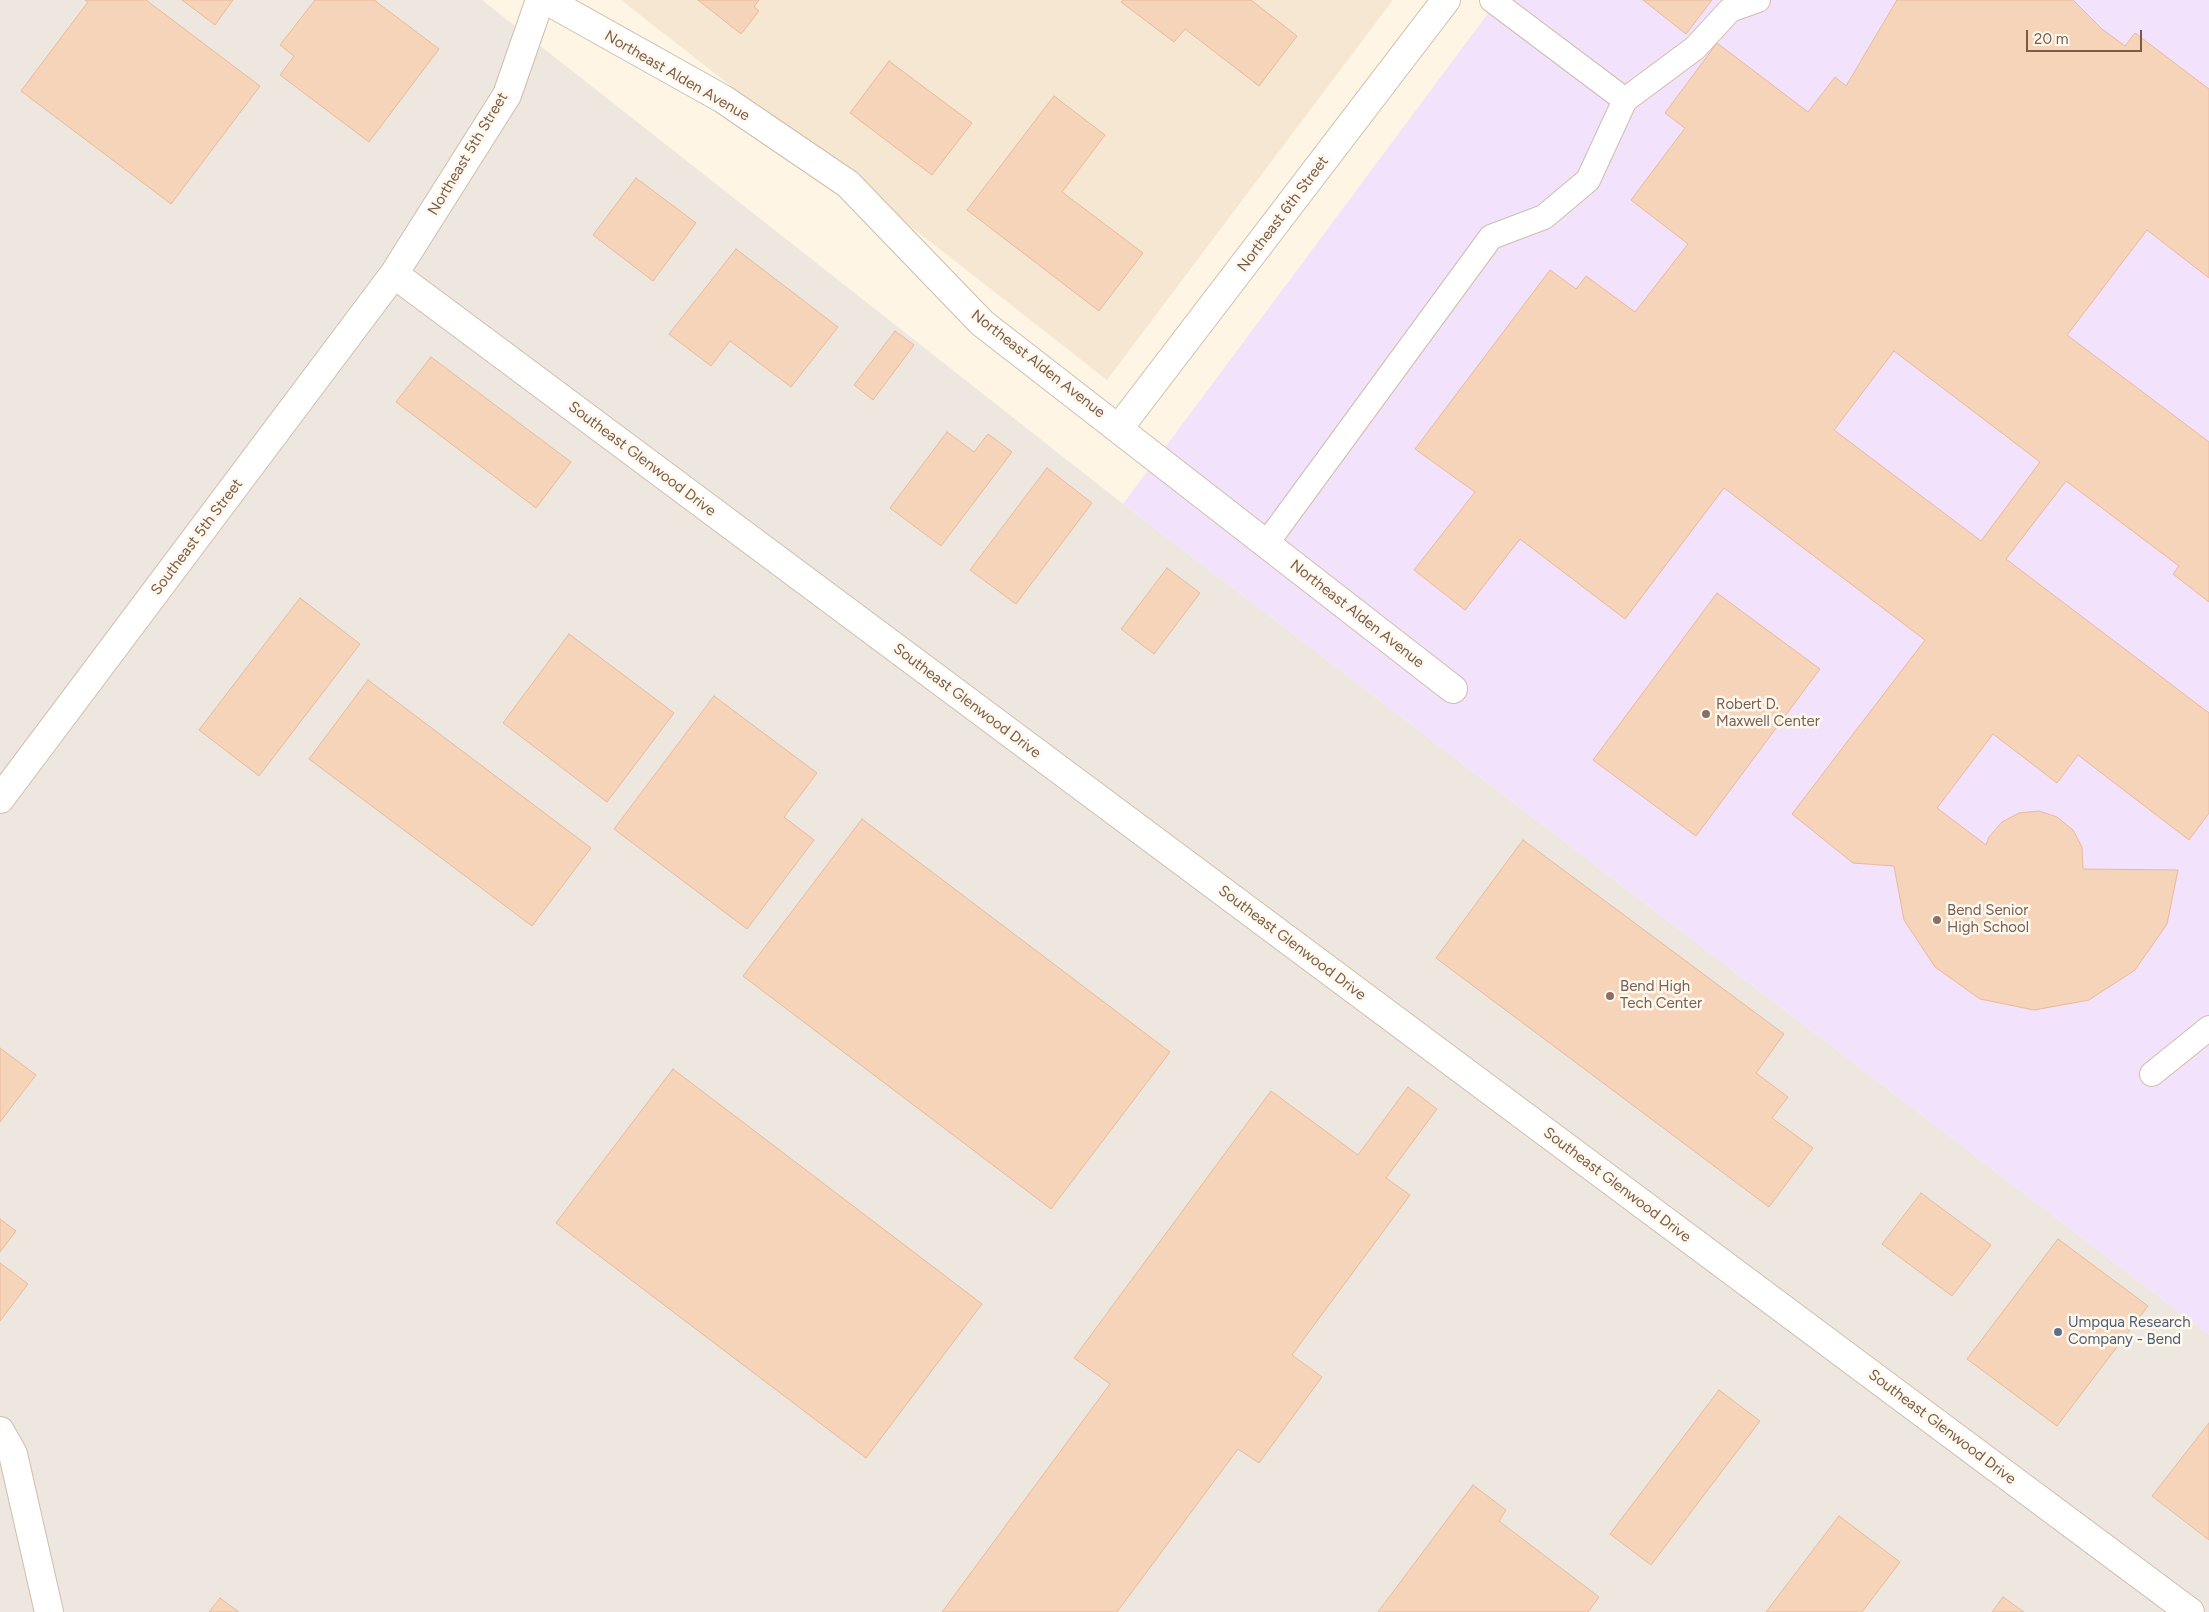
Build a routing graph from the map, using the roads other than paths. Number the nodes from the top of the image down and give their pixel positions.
1 (540, 0) edge
2 (546, 0) edge
3 (1446, 0) edge
4 (1492, 0) edge
5 (1758, 0) edge
6 (1625, 100) junction
7 (394, 274) junction
8 (1119, 428) junction
9 (1266, 544) junction
10 (1453, 689) dead end
11 (0, 799) edge
12 (2209, 1028) edge
13 (2152, 1074) dead end
14 (0, 1431) edge
15 (49, 1612) edge
16 (2190, 1612) edge

1 - 7 street, Northeast 5th Street
2 - 8 street, Northeast Alden Avenue
3 - 8 street, Northeast 6th Street
4 - 6 lane
5 - 6 lane
6 - 9 lane
7 - 11 street, Southeast 5th Street
7 - 16 street, Southeast Glenwood Drive
8 - 9 street, Northeast Alden Avenue
9 - 10 street, Northeast Alden Avenue
12 - 13 lane
14 - 15 street

